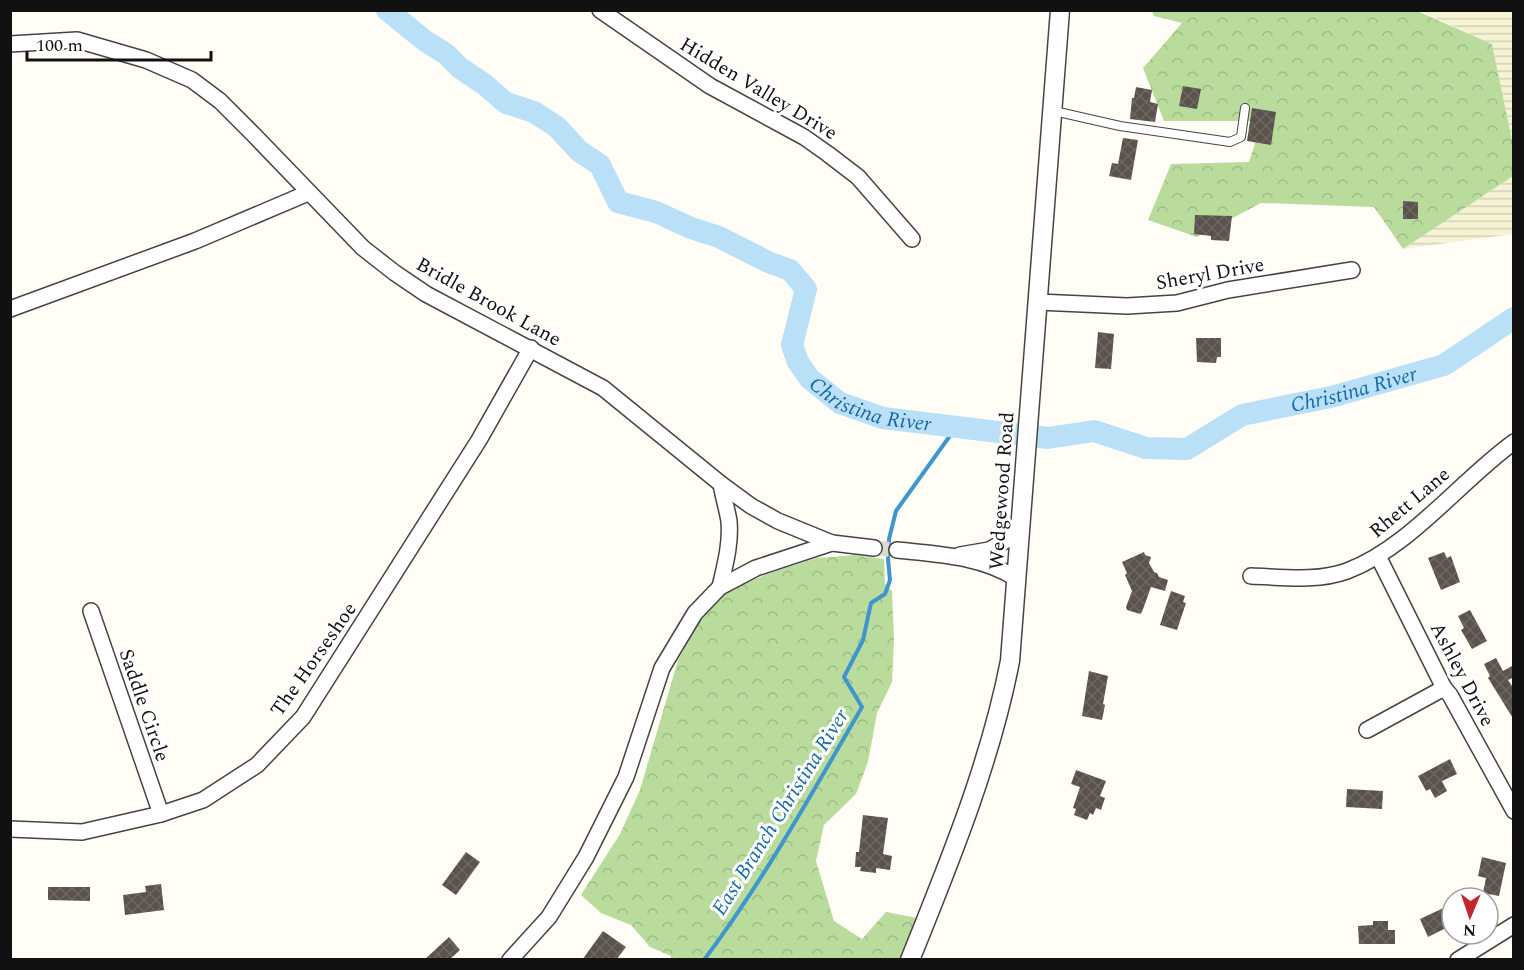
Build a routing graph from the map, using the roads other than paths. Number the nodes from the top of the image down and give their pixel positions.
1 (600, 10) edge
2 (1060, 10) edge
3 (10, 44) edge
4 (1245, 108) dead end
5 (1052, 111) junction
6 (308, 193) junction
7 (912, 239) dead end
8 (1352, 270) dead end
9 (1038, 302) junction
10 (10, 309) edge
11 (531, 348) junction
12 (1514, 442) edge
13 (721, 484) junction
14 (1021, 532) junction
15 (832, 543) junction
16 (874, 548) tunnel mouth
17 (897, 550) tunnel mouth
18 (957, 556) junction
19 (1378, 556) junction
20 (1251, 576) dead end
21 (1017, 579) junction
22 (720, 587) junction
23 (91, 611) dead end
24 (1444, 688) junction
25 (1367, 730) dead end
26 (1514, 812) edge
27 (161, 814) junction
28 (10, 830) edge
29 (1514, 925) edge
30 (510, 960) edge
31 (910, 960) edge
32 (1458, 960) edge

1 - 7 street, Hidden Valley Drive
2 - 5 street, Wedgewood Road
3 - 6 street, Bridle Brook Lane
4 - 5 lane
5 - 9 street, Wedgewood Road
6 - 10 street
6 - 11 street, Bridle Brook Lane
8 - 9 street, Sheryl Drive
9 - 14 street, Wedgewood Road
11 - 13 street, Bridle Brook Lane
11 - 27 street, The Horseshoe
12 - 19 street, Rhett Lane
13 - 15 street, Bridle Brook Lane
13 - 22 street
14 - 18 street
14 - 21 street, Wedgewood Road
15 - 16 street
15 - 22 street
17 - 18 street
18 - 21 street
19 - 20 street, Rhett Lane
19 - 24 street, Ashley Drive
21 - 31 street, Wedgewood Road
22 - 30 street
23 - 27 street, Saddle Circle
24 - 25 street
24 - 26 street, Ashley Drive
27 - 28 street, The Horseshoe
29 - 32 street

